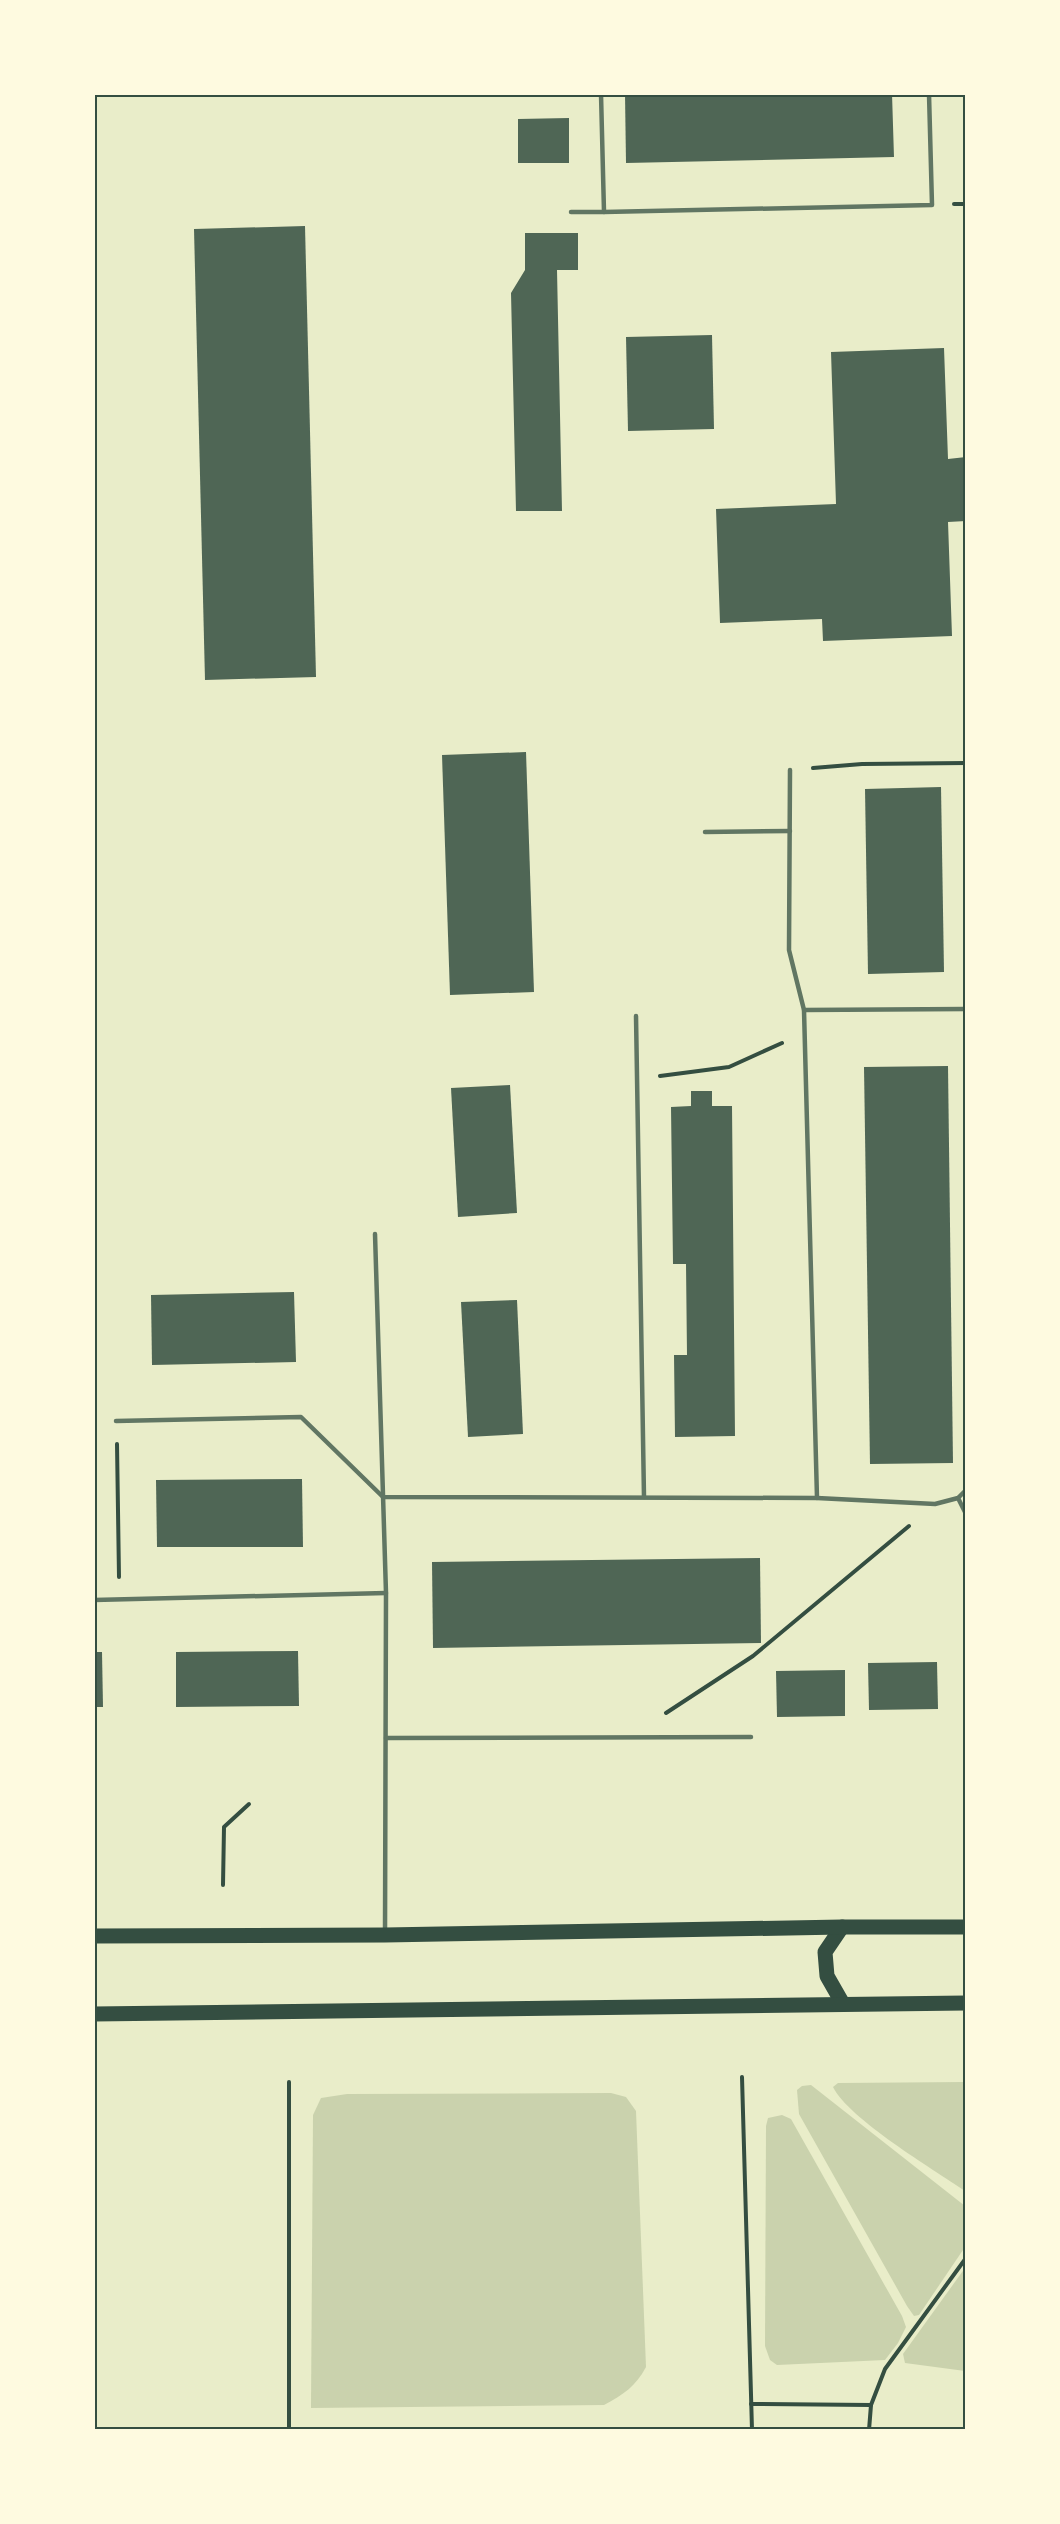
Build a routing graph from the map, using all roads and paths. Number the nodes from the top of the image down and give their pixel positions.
1 (601, 94) edge
2 (929, 94) edge
3 (571, 212) dead end
4 (604, 212) junction
5 (966, 763) edge
6 (790, 770) joint
7 (790, 831) junction
8 (705, 832) dead end
9 (966, 1009) edge
10 (804, 1010) junction
11 (636, 1016) dead end
12 (804, 1033) junction
13 (637, 1076) junction
14 (375, 1234) dead end
15 (116, 1421) joint
16 (966, 1490) edge
17 (383, 1497) junction
18 (644, 1497) junction
19 (817, 1498) junction
20 (958, 1498) junction
21 (935, 1504) junction
22 (966, 1514) edge
23 (386, 1593) junction
24 (119, 1599) junction
25 (94, 1600) edge
26 (629, 1737) junction
27 (751, 1737) dead end
28 (386, 1738) junction
29 (249, 1804) dead end
30 (223, 1885) dead end
31 (842, 1927) junction
32 (966, 1927) edge
33 (385, 1935) junction
34 (94, 1936) edge
35 (966, 2003) edge
36 (843, 2004) junction
37 (94, 2014) edge
38 (742, 2077) dead end
39 (289, 2082) dead end
40 (966, 2258) edge
41 (751, 2404) junction
42 (871, 2405) junction
43 (289, 2430) edge
44 (752, 2430) edge
45 (869, 2430) edge

1 - 4 lane
2 - 4 lane
3 - 4 lane
5 - 6 path
6 - 7 lane
7 - 8 lane
7 - 10 lane
9 - 10 lane
10 - 12 lane
11 - 13 lane
12 - 13 path
12 - 19 lane
13 - 18 lane
14 - 17 lane
15 - 17 lane
15 - 24 path
16 - 20 lane
17 - 18 lane
17 - 23 lane
18 - 19 lane
19 - 21 lane
20 - 21 lane
20 - 22 lane
21 - 26 path
23 - 24 lane
23 - 28 lane
24 - 25 lane
26 - 27 lane
26 - 28 lane
28 - 33 lane
29 - 30 path
31 - 32 main road
31 - 33 main road
31 - 36 main road
33 - 34 main road
35 - 36 main road
36 - 37 main road
38 - 41 path
39 - 43 path
40 - 42 path
41 - 42 path
41 - 44 path
42 - 45 path

